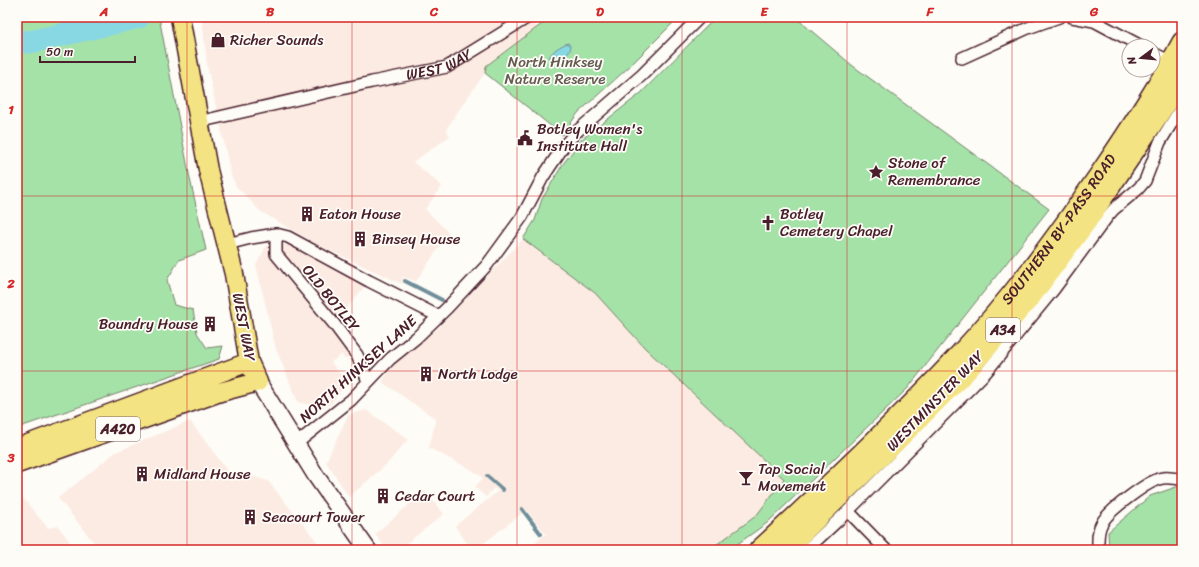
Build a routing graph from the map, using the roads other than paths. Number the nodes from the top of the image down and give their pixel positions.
1 (528, 17) edge
2 (700, 17) edge
3 (1059, 17) edge
4 (1072, 17) edge
5 (181, 22) edge
6 (1126, 38) edge
7 (1182, 42) edge
8 (962, 58) dead end
9 (1161, 58) edge
10 (1177, 69) edge
11 (1182, 106) edge
12 (198, 122) junction
13 (276, 234) junction
14 (227, 244) junction
15 (438, 316) junction
16 (249, 362) junction
17 (368, 381) junction
18 (258, 382) junction
19 (297, 443) junction
20 (17, 448) edge
21 (17, 464) edge
22 (1182, 479) edge
23 (848, 511) junction
24 (368, 550) edge
25 (760, 550) edge
26 (785, 550) edge
27 (806, 550) edge
28 (886, 550) edge
29 (1098, 550) edge

1 - 12 street, WEST WAY
2 - 15 street, NORTH HINKSEY LANE
3 - 8 street
4 - 6 street
5 - 12 main road, WEST WAY
7 - 10 highway, SOUTHERN BY-PASS ROAD / A34
9 - 10 street
10 - 25 highway, SOUTHERN BY-PASS ROAD / A34
10 - 26 highway, SOUTHERN BY-PASS ROAD / A34
11 - 23 street, WESTMINSTER WAY
12 - 14 main road, WEST WAY
13 - 14 street, NORTH HINKSEY LANE
13 - 15 street, NORTH HINKSEY LANE
13 - 17 street, OLD BOTLEY
14 - 16 main road, WEST WAY
15 - 17 street, NORTH HINKSEY LANE
16 - 18 main road, WEST WAY
16 - 20 main road, A420
17 - 19 street, NORTH HINKSEY LANE
18 - 19 main road, WEST WAY
18 - 21 main road, A420
19 - 24 main road, WEST WAY
22 - 29 street
23 - 27 street, WESTMINSTER WAY
23 - 28 street

